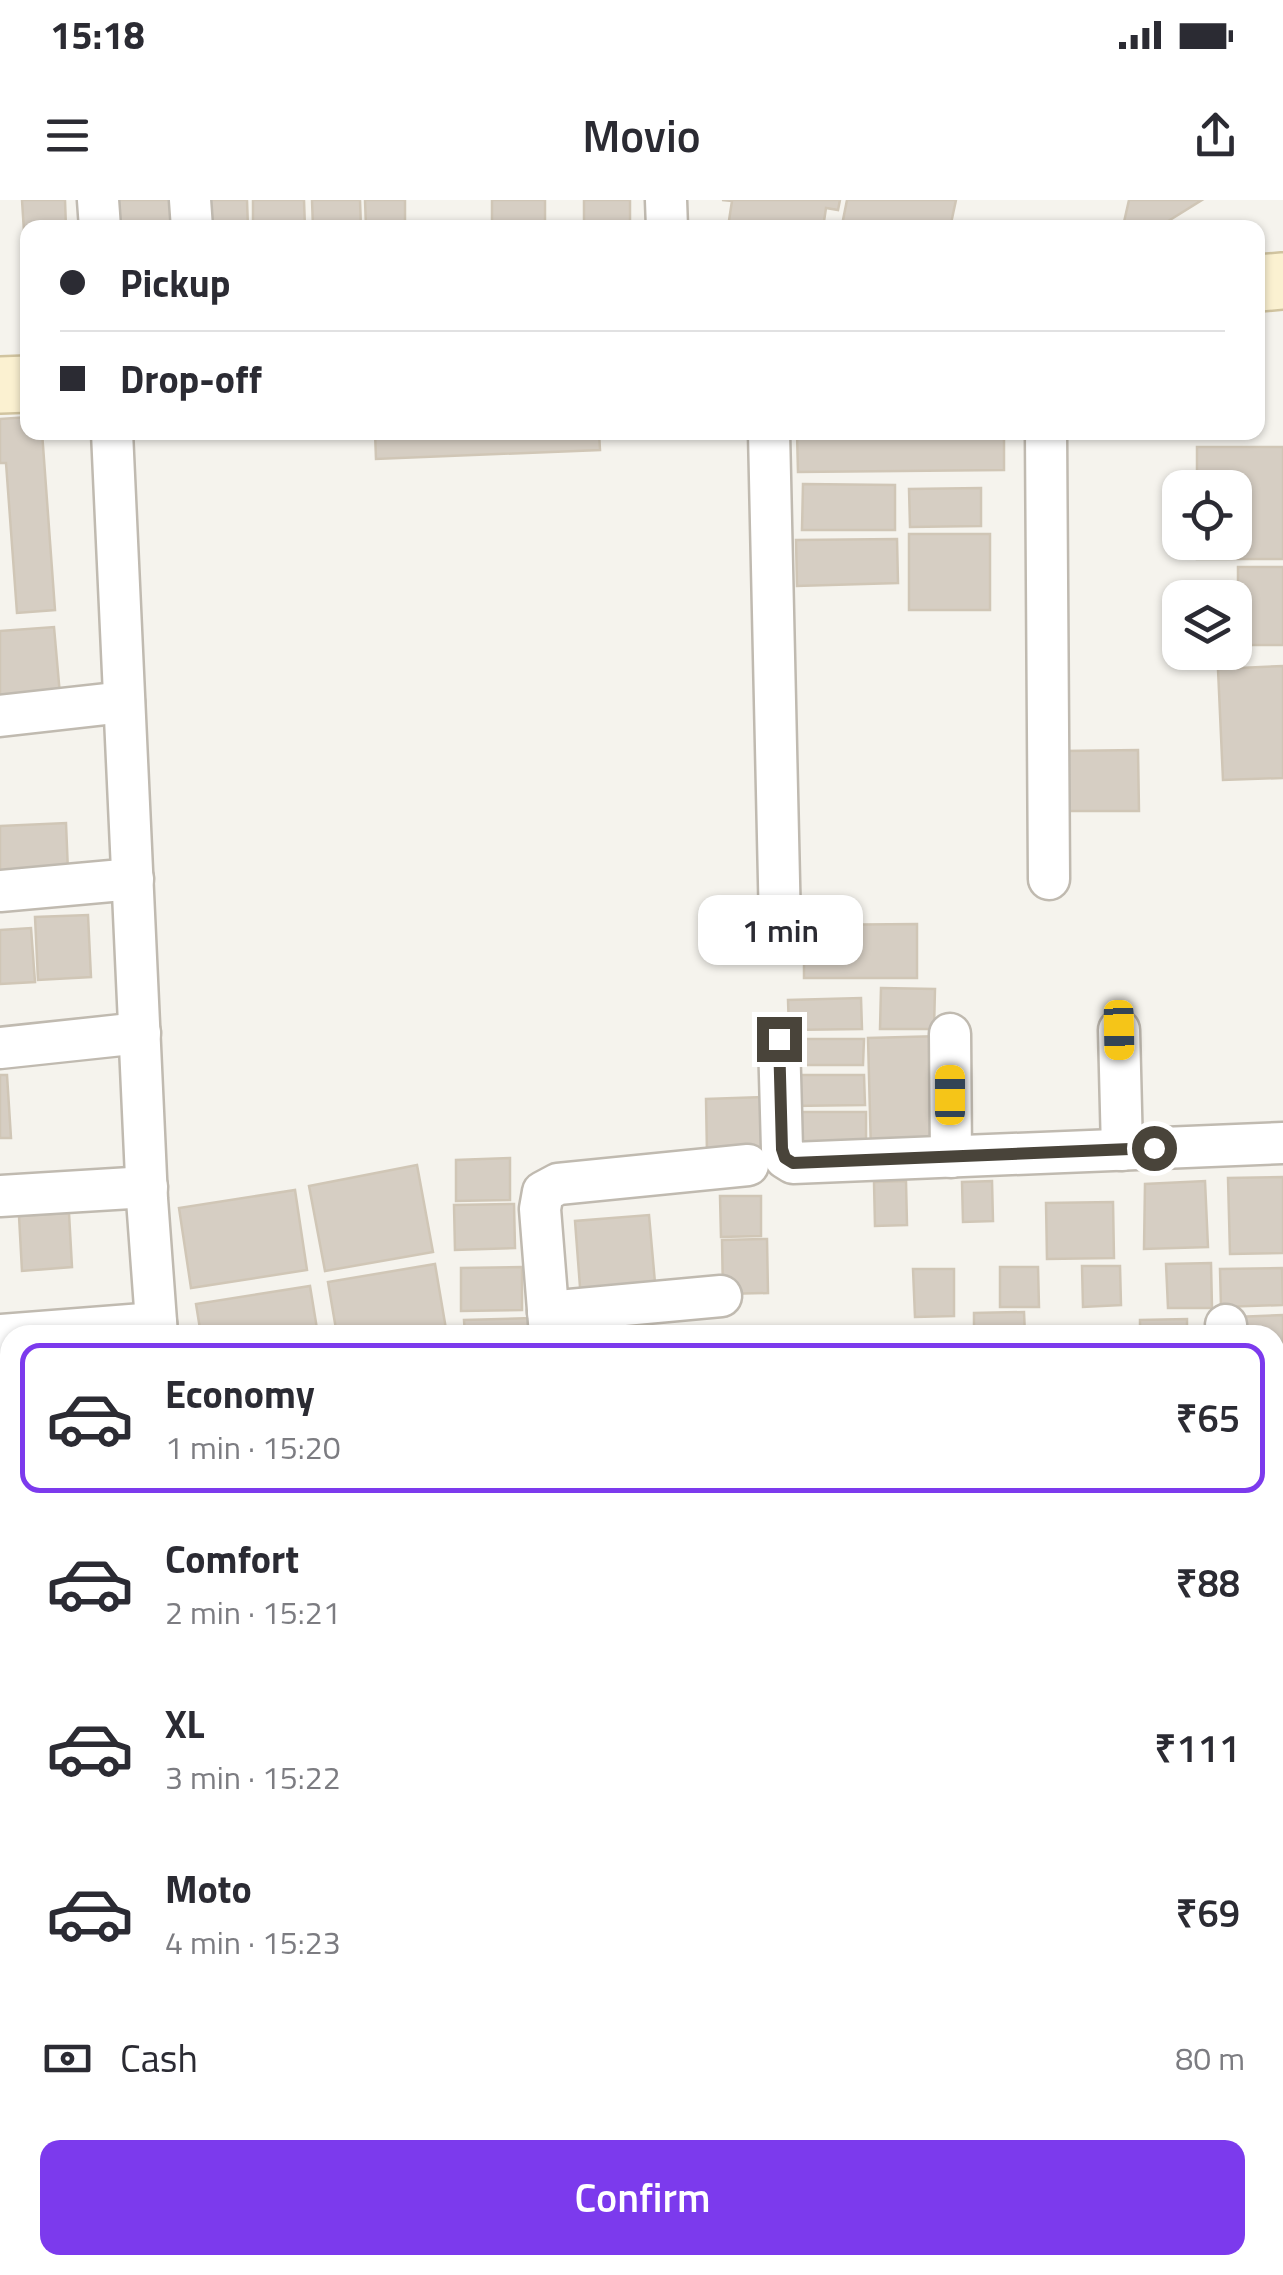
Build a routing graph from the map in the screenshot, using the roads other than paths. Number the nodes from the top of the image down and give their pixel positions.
1 (112, 440) edge
2 (769, 440) edge
3 (1046, 440) edge
4 (124, 702) junction
5 (0, 716) edge
6 (133, 879) junction
7 (1049, 879) dead end
8 (0, 891) edge
9 (780, 926) dead end
10 (1119, 1030) dead end
11 (140, 1033) junction
12 (950, 1034) dead end
13 (779, 1039) dead end
14 (0, 1048) edge
15 (1283, 1143) edge
16 (1122, 1150) junction
17 (951, 1156) junction
18 (748, 1166) dead end
19 (147, 1187) junction
20 (0, 1196) edge
21 (721, 1296) dead end
22 (549, 1323) edge
23 (156, 1325) edge

1 - 4 street
2 - 9 street
3 - 7 street
4 - 5 street
4 - 6 street
6 - 8 street
6 - 11 street
10 - 16 street
11 - 14 street
11 - 19 street
12 - 17 street
13 - 17 street
15 - 16 street
16 - 17 street
18 - 22 street
19 - 20 street
19 - 23 street
21 - 22 street

